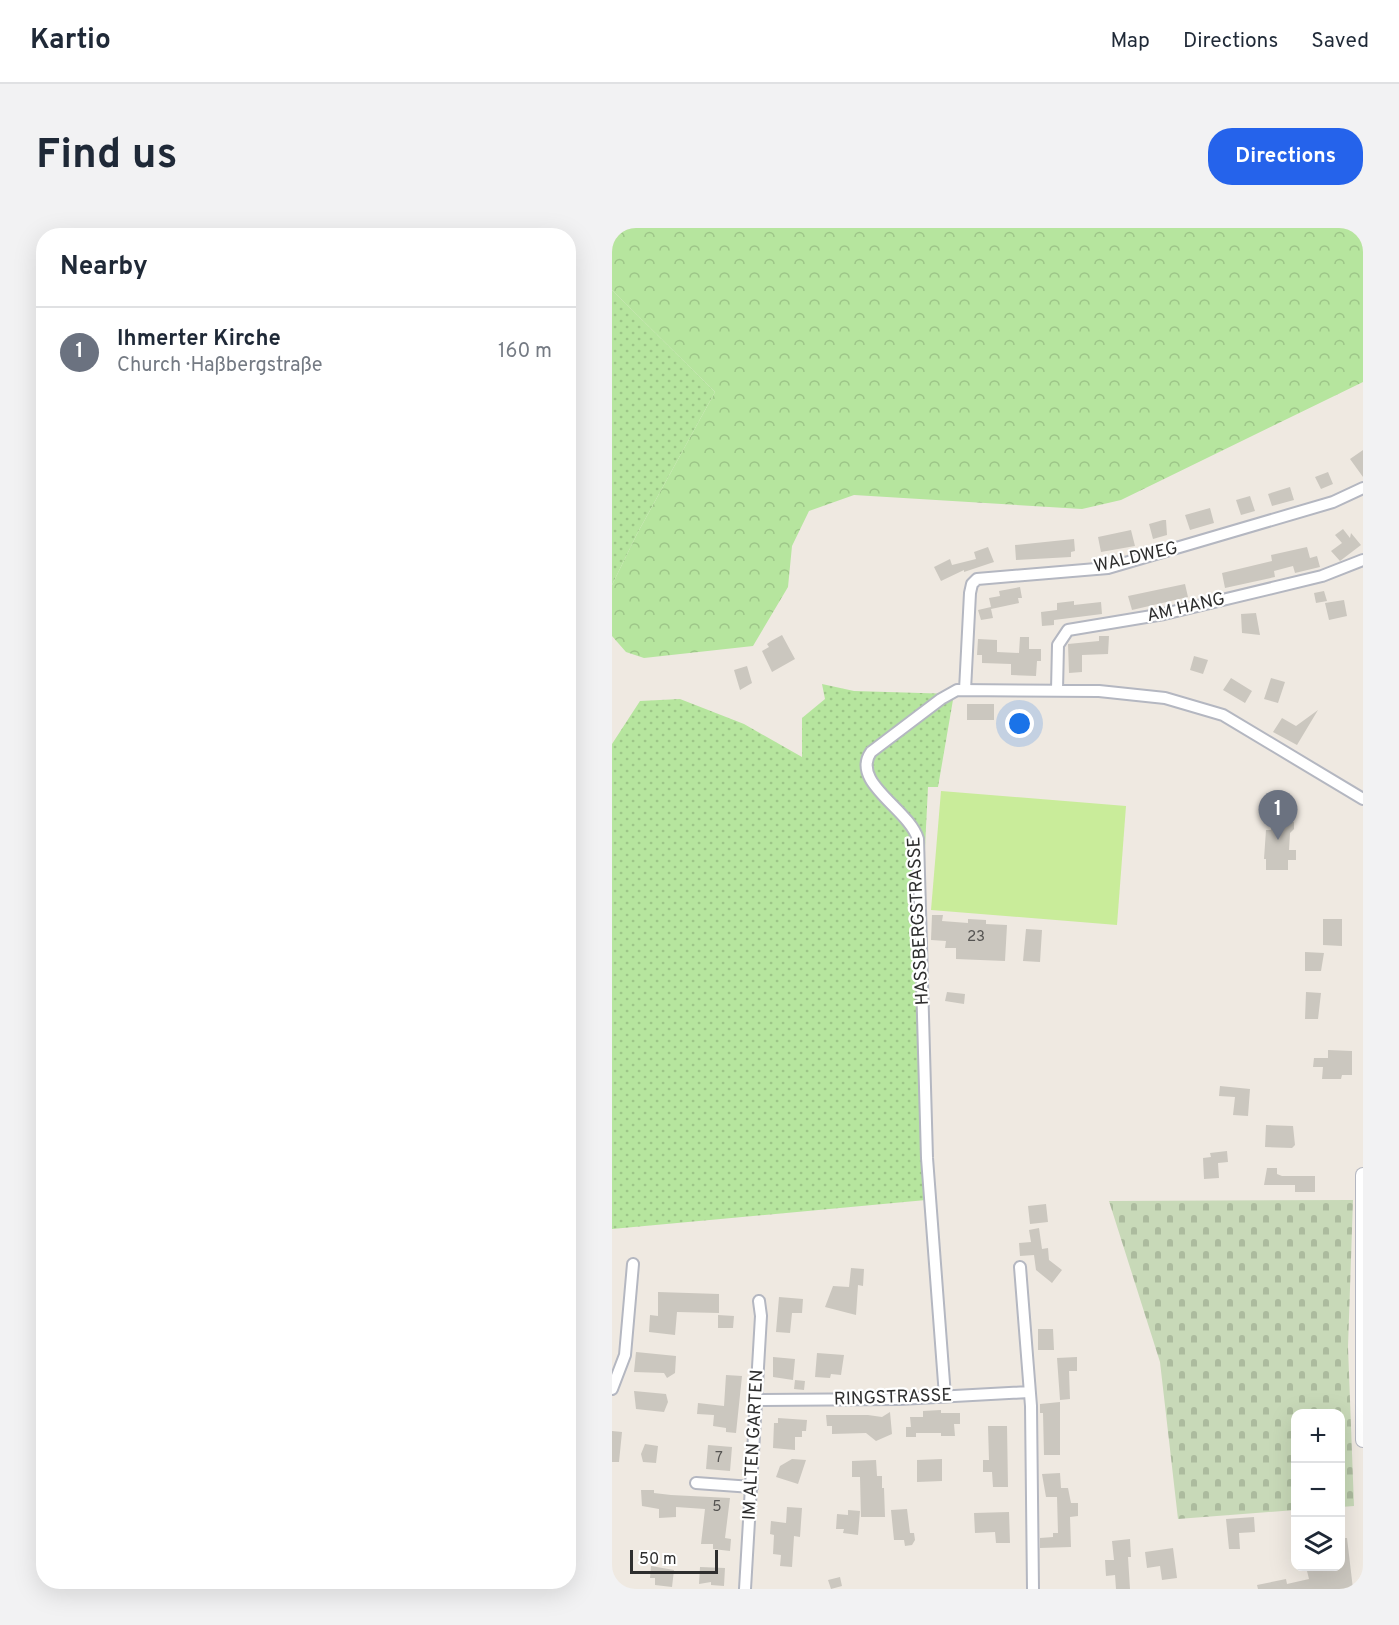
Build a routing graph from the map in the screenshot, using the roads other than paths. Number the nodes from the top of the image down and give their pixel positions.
1 (1363, 488) edge
2 (1363, 560) edge
3 (965, 690) junction
4 (1057, 690) junction
5 (1363, 799) edge
6 (1363, 1175) edge
7 (633, 1264) dead end
8 (1020, 1267) dead end
9 (759, 1301) dead end
10 (612, 1389) edge
11 (1029, 1392) junction
12 (945, 1396) junction
13 (757, 1400) junction
14 (1363, 1440) edge
15 (696, 1483) dead end
16 (752, 1487) junction
17 (745, 1589) edge
18 (1034, 1589) edge

1 - 3 street, WALDWEG
2 - 4 street, AM HANG
3 - 4 street, HASSBERGSTRASSE
3 - 12 street, HASSBERGSTRASSE
4 - 5 street, HASSBERGSTRASSE
6 - 14 main road
7 - 10 street
8 - 11 street
9 - 13 street, IM ALTEN GARTEN
11 - 12 street, RINGSTRASSE
11 - 18 street
12 - 13 street, RINGSTRASSE
13 - 16 street, IM ALTEN GARTEN
15 - 16 street
16 - 17 street, IM ALTEN GARTEN

